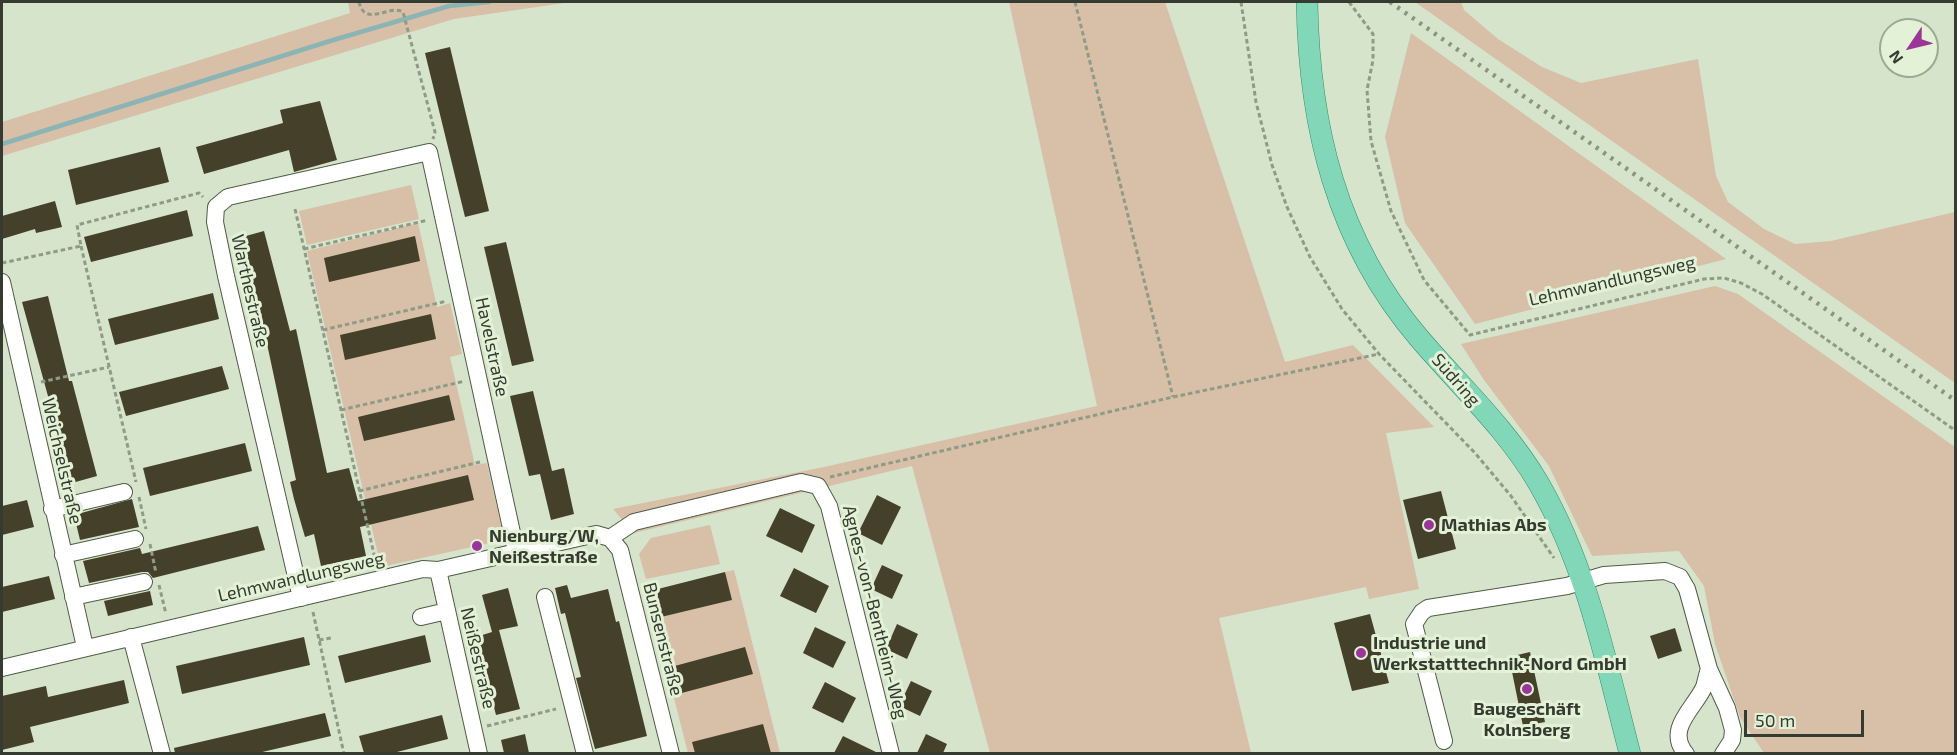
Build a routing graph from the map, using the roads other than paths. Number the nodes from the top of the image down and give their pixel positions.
1 (1307, 3) edge
2 (429, 152) joint
3 (2, 282) edge
4 (124, 492) dead end
5 (52, 509) junction
6 (135, 538) dead end
7 (609, 538) junction
8 (516, 551) junction
9 (63, 555) junction
10 (438, 570) junction
11 (1584, 581) junction
12 (144, 582) dead end
13 (73, 597) junction
14 (305, 597) junction
15 (545, 597) dead end
16 (447, 611) junction
17 (421, 617) dead end
18 (131, 637) junction
19 (85, 647) junction
20 (2, 668) edge
21 (1709, 669) junction
22 (1444, 741) dead end
23 (162, 753) edge
24 (479, 753) edge
25 (585, 753) edge
26 (671, 753) edge
27 (891, 753) edge
28 (1630, 753) edge
29 (1686, 753) edge
30 (1723, 753) edge

1 - 11 main road, Südring
2 - 8 street, Havelstraße
2 - 14 street, Warthestraße
3 - 5 street, Weichselstraße
4 - 5 street
5 - 9 street, Weichselstraße
6 - 9 street
7 - 8 street, Lehmwandlungsweg
7 - 26 street, Bunsenstraße
7 - 27 street, Agnes-von-Bentheim-Weg
8 - 10 street, Lehmwandlungsweg
9 - 13 street, Weichselstraße
10 - 14 street, Lehmwandlungsweg
10 - 16 street, Neißestraße
11 - 21 street
11 - 22 street
11 - 28 main road, Südring
12 - 13 street
13 - 19 street, Weichselstraße
14 - 18 street, Lehmwandlungsweg
15 - 25 street
16 - 17 street
16 - 24 street, Neißestraße
18 - 19 street, Lehmwandlungsweg
18 - 23 street
19 - 20 street, Lehmwandlungsweg
21 - 29 street
21 - 30 street

